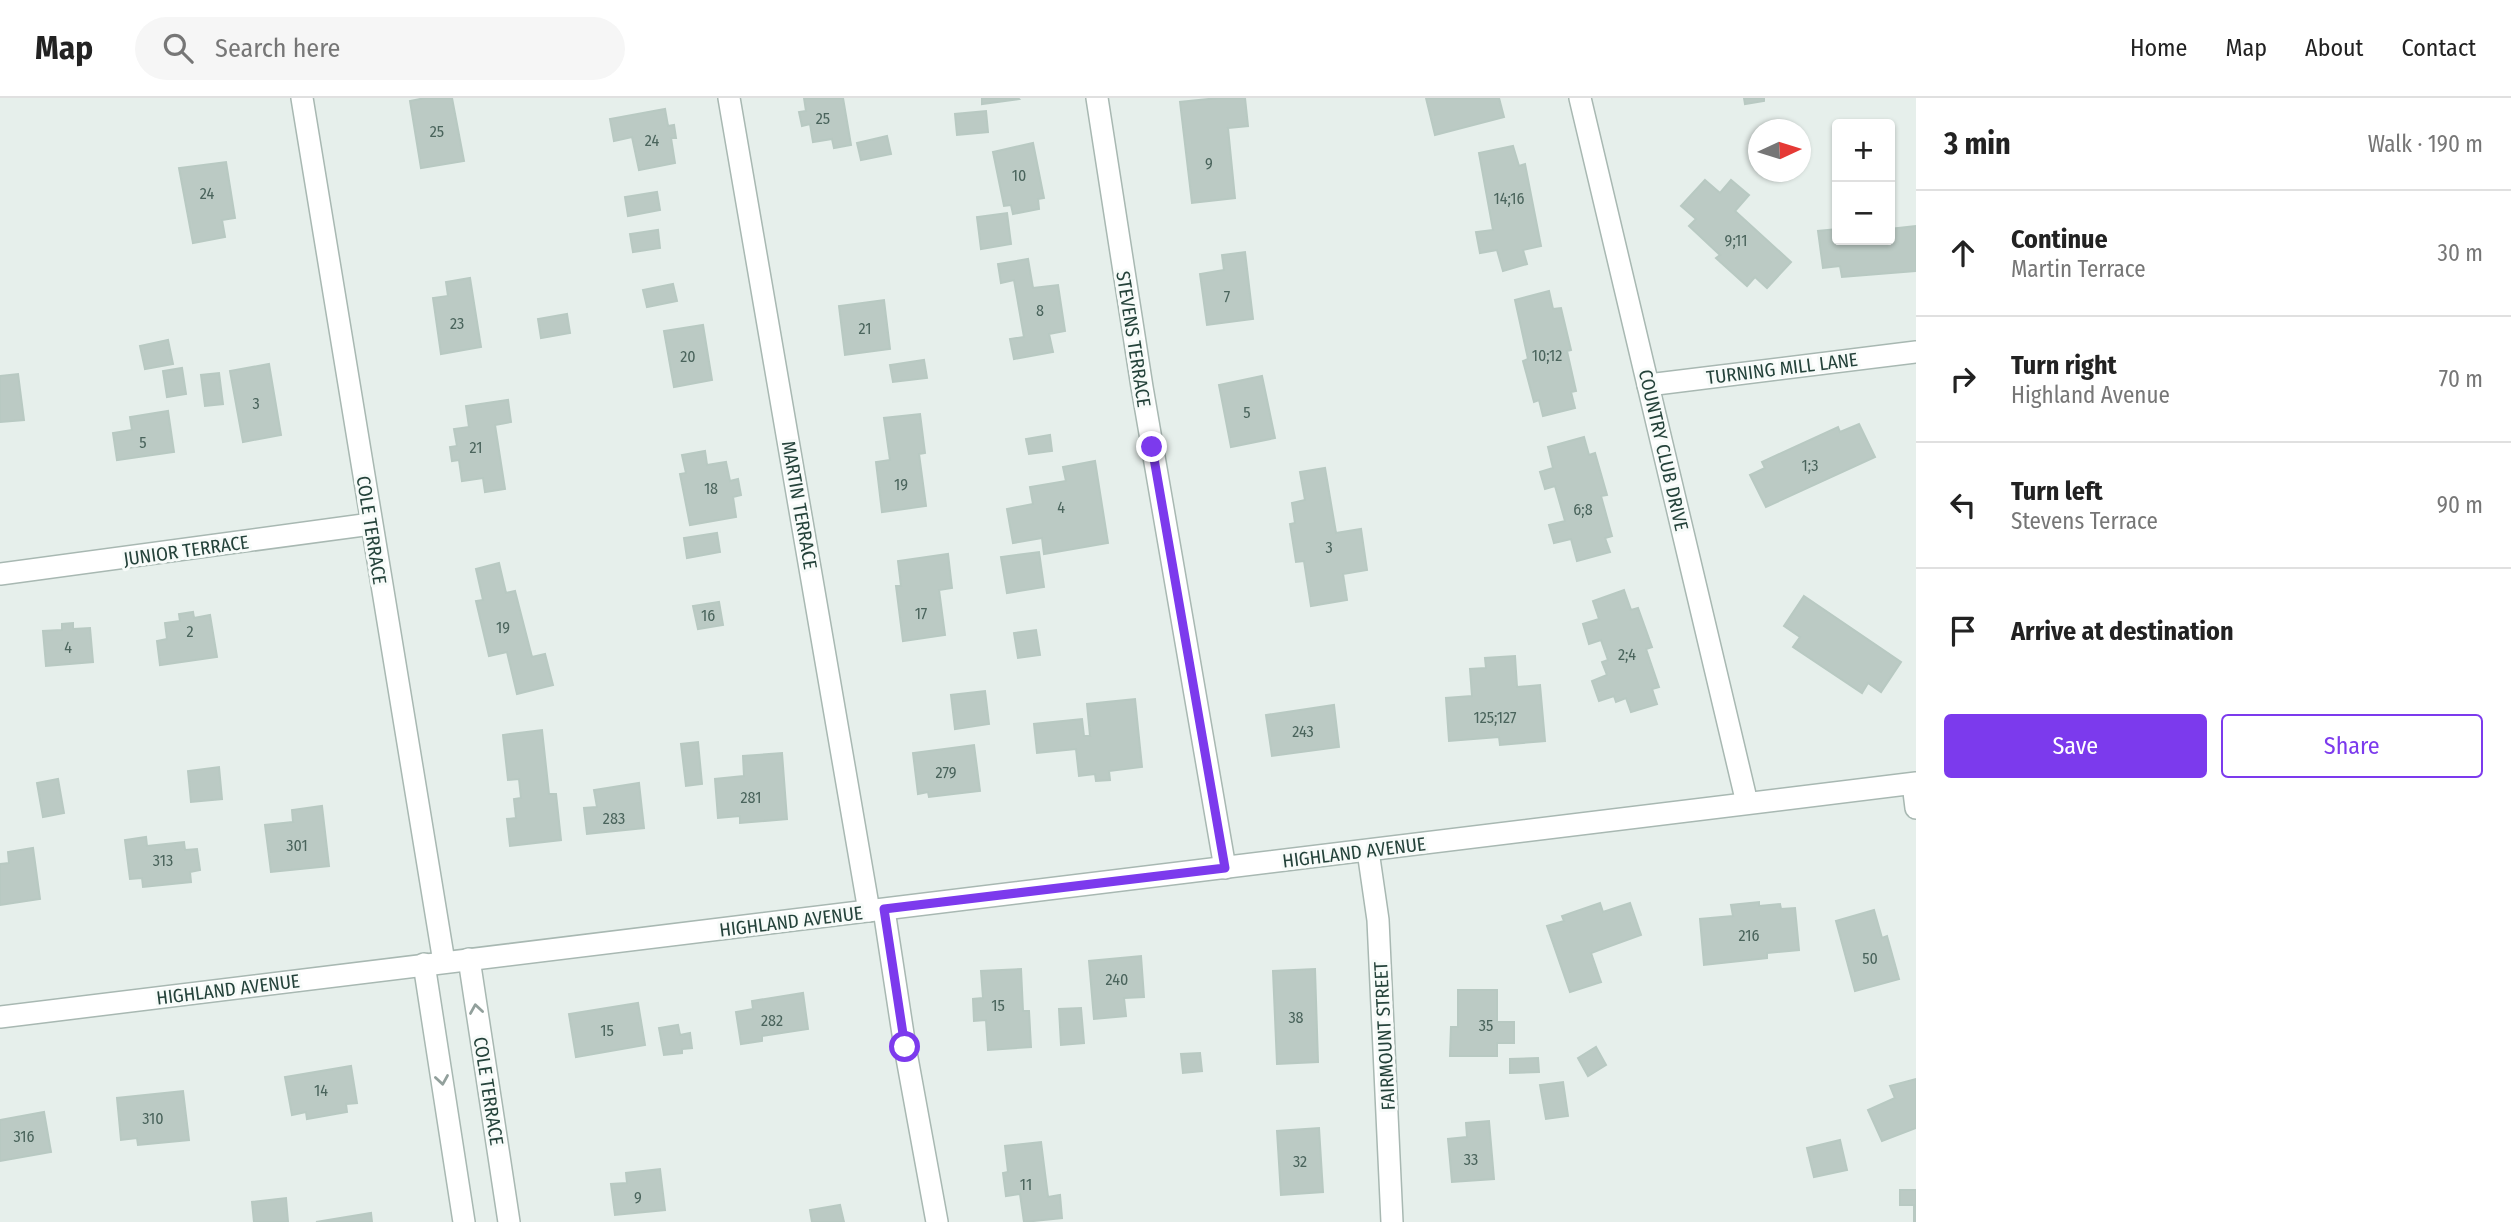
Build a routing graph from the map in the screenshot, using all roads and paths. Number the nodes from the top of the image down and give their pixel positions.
1 (302, 98) edge
2 (729, 98) edge
3 (1097, 98) edge
4 (1580, 98) edge
5 (1916, 352) edge
6 (1648, 385) junction
7 (371, 524) junction
8 (0, 574) edge
9 (1914, 783) edge
10 (1747, 803) junction
11 (1916, 808) edge
12 (1368, 851) junction
13 (1225, 868) junction
14 (876, 910) junction
15 (469, 959) junction
16 (434, 963) junction
17 (0, 1017) edge
18 (464, 1222) edge
19 (509, 1222) edge
20 (937, 1222) edge
21 (1392, 1222) edge

1 - 7 street, COLE TERRACE
2 - 14 street, MARTIN TERRACE
3 - 13 street, STEVENS TERRACE
4 - 6 street, COUNTRY CLUB DRIVE
5 - 6 street, TURNING MILL LANE
6 - 10 street, COUNTRY CLUB DRIVE
7 - 8 street, JUNIOR TERRACE
7 - 16 street, COLE TERRACE
9 - 10 street, HIGHLAND AVENUE
9 - 11 street
10 - 12 street, HIGHLAND AVENUE
12 - 13 street, HIGHLAND AVENUE
12 - 21 street, FAIRMOUNT STREET
13 - 14 street, HIGHLAND AVENUE
14 - 15 street, HIGHLAND AVENUE
14 - 20 street, MARTIN TERRACE
15 - 16 street, HIGHLAND AVENUE
19 -> 15 street, COLE TERRACE
16 - 17 street, HIGHLAND AVENUE
16 -> 18 street, COLE TERRACE

